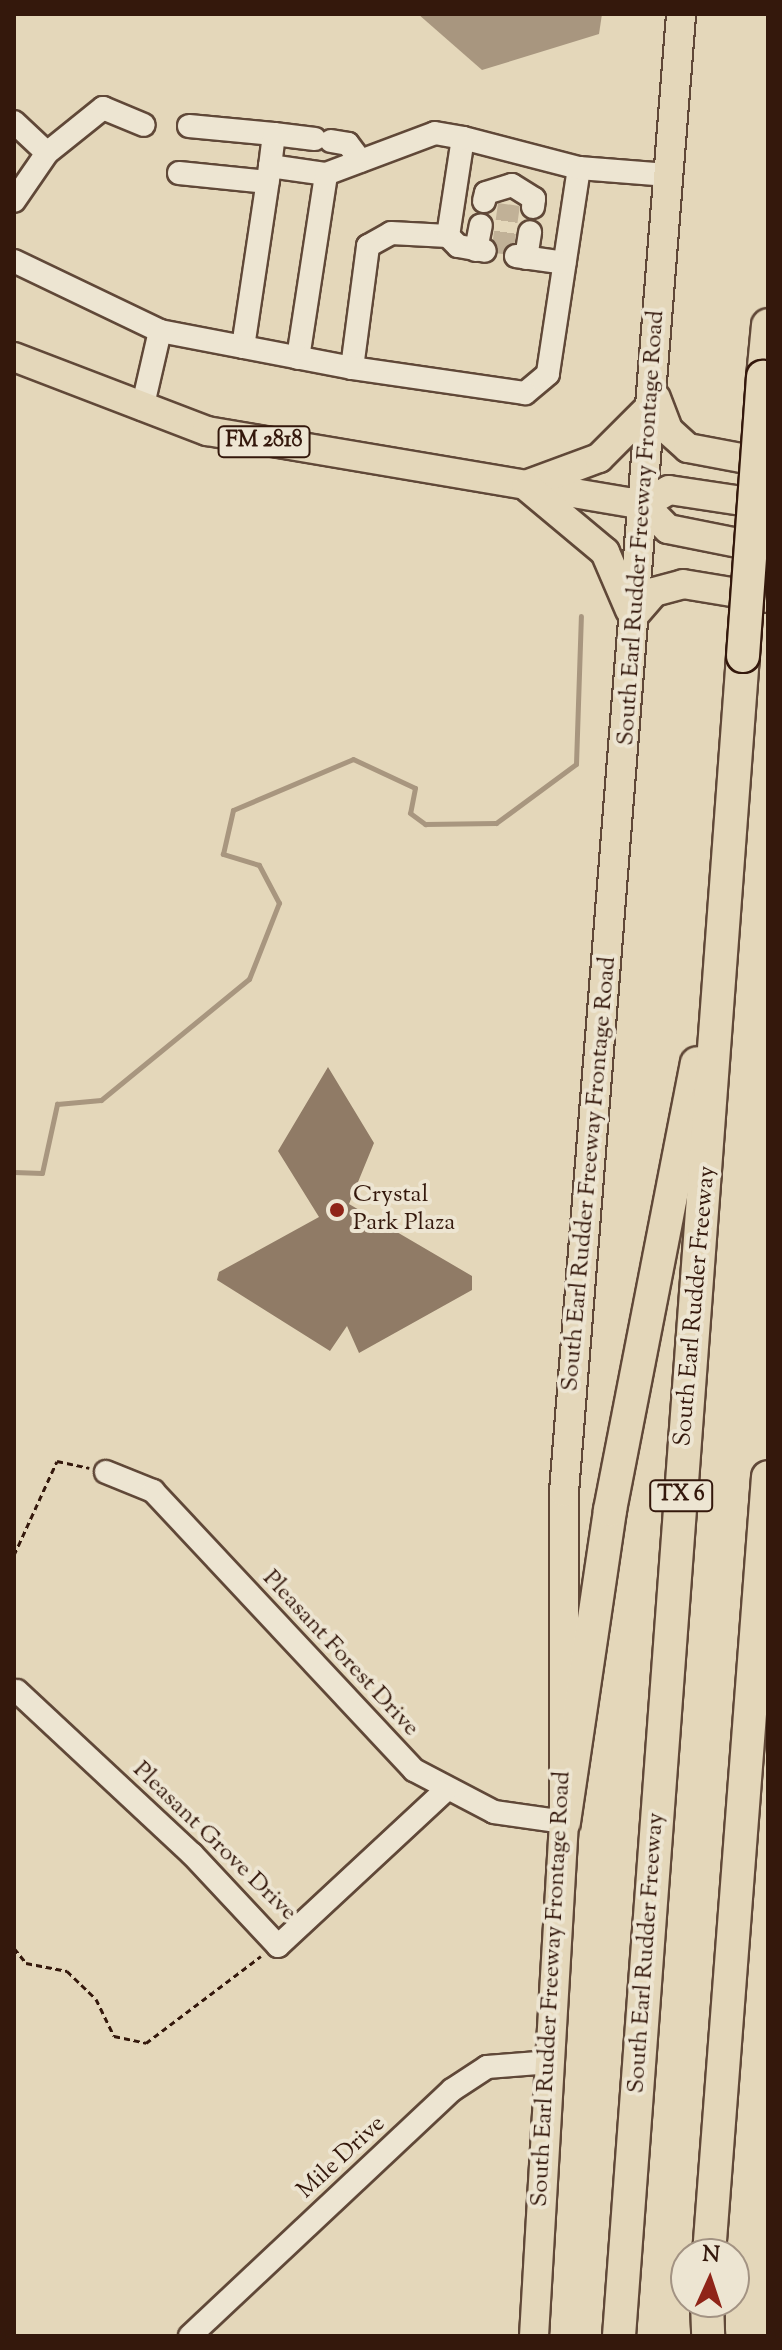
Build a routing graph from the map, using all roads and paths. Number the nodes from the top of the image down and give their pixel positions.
1 (681, 14) edge
2 (14, 122) edge
3 (144, 125) dead end
4 (189, 126) dead end
5 (274, 134) junction
6 (463, 138) junction
7 (516, 152) junction
8 (47, 153) junction
9 (361, 161) junction
10 (579, 168) junction
11 (179, 173) dead end
12 (269, 174) junction
13 (326, 174) junction
14 (668, 175) junction
15 (510, 194) junction
16 (14, 201) edge
17 (484, 201) dead end
18 (533, 207) dead end
19 (481, 225) dead end
20 (530, 232) dead end
21 (448, 236) junction
22 (14, 261) edge
23 (565, 263) junction
24 (768, 325) edge
25 (160, 331) junction
26 (243, 347) junction
27 (14, 357) edge
28 (298, 358) junction
29 (352, 368) junction
30 (652, 398) junction
31 (142, 409) junction
32 (768, 463) edge
33 (526, 485) junction
34 (644, 505) junction
35 (768, 505) edge
36 (768, 549) edge
37 (768, 598) edge
38 (635, 619) junction
39 (724, 927) junction
40 (106, 1472) joint
41 (768, 1477) edge
42 (14, 1555) edge
43 (17, 1691) dead end
44 (445, 1791) junction
45 (564, 1822) junction
46 (278, 1946) junction
47 (14, 1948) edge
48 (551, 2062) junction
49 (710, 2238) edge
50 (190, 2336) edge
51 (534, 2336) edge
52 (619, 2336) edge

1 - 14 main road, South Earl Rudder Freeway Frontage Road
2 - 8 street
3 - 8 street
4 - 5 street
5 - 9 street
5 - 12 street
6 - 7 street
6 - 9 street
6 - 21 street
7 - 10 street
7 - 15 street
8 - 16 street
9 - 13 street
10 - 14 street
10 - 23 street
11 - 12 street
12 - 13 street
12 - 26 street
13 - 28 street
14 - 30 main road, South Earl Rudder Freeway Frontage Road
15 - 17 street
15 - 18 street
19 - 21 street
20 - 23 street
21 - 29 street
22 - 25 street
23 - 29 street
24 - 39 highway, South Earl Rudder Freeway / TX 6, bridge
25 - 26 street
25 - 31 street
26 - 28 street
27 - 31 main road, FM 2818
28 - 29 street
30 - 32 main road
30 - 33 main road
30 - 34 main road, South Earl Rudder Freeway Frontage Road
31 - 33 main road, FM 2818
33 - 34 main road, FM 2818
33 - 38 main road
34 - 35 main road
34 - 36 main road
34 - 38 main road, South Earl Rudder Freeway Frontage Road
37 - 38 main road
38 - 45 main road, South Earl Rudder Freeway Frontage Road
39 - 45 highway
39 - 52 highway, South Earl Rudder Freeway / TX 6
40 - 42 path
40 - 44 street, Pleasant Forest Drive
41 - 49 highway
43 - 46 street, Pleasant Grove Drive
44 - 45 street, Pleasant Forest Drive
44 - 46 street, Pleasant Grove Drive
45 - 48 main road, South Earl Rudder Freeway Frontage Road
46 - 47 path
48 - 50 street, Mile Drive
48 - 51 main road, South Earl Rudder Freeway Frontage Road

